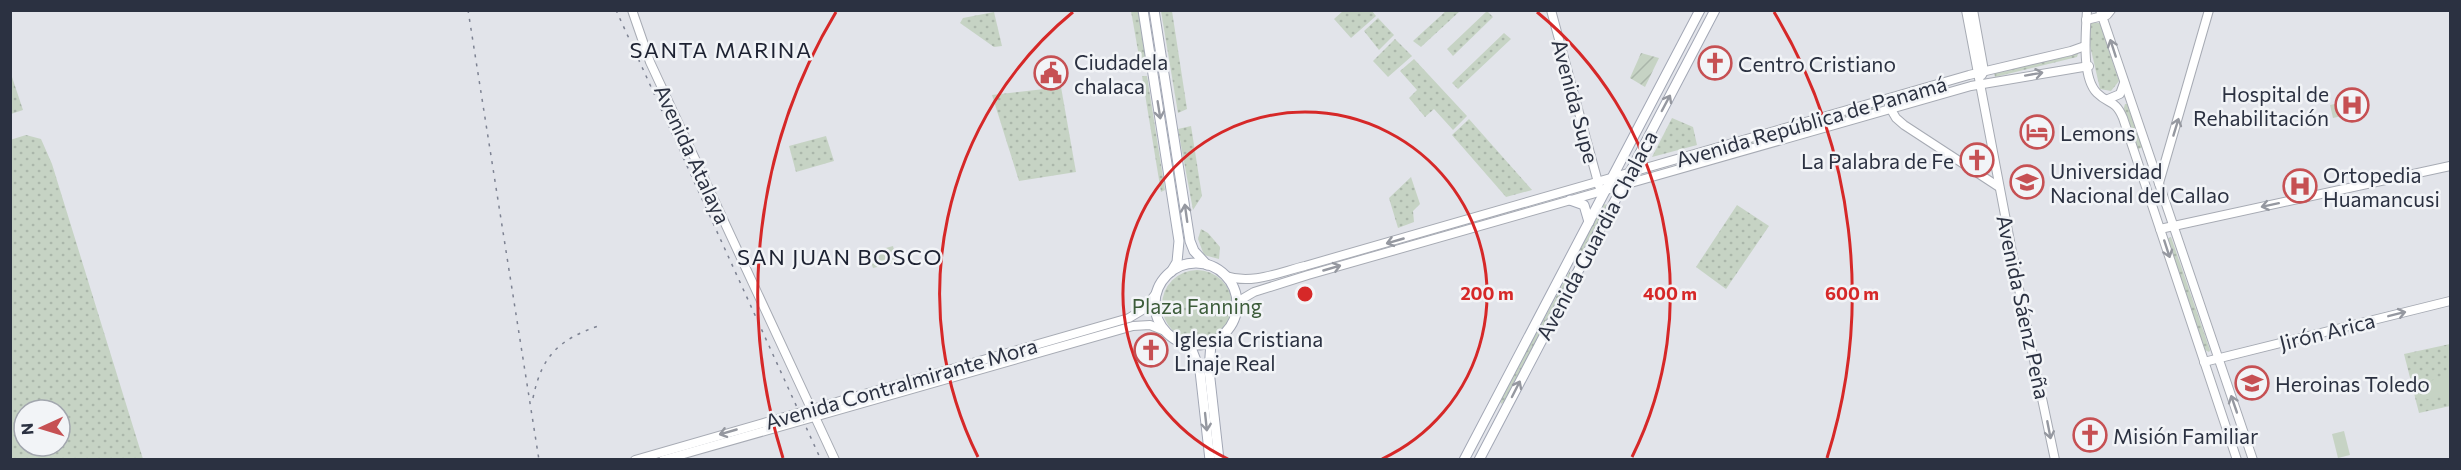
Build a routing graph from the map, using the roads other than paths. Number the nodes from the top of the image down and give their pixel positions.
1 (632, 10) edge
2 (1143, 10) edge
3 (1154, 10) edge
4 (1551, 10) edge
5 (1700, 10) edge
6 (1715, 10) edge
7 (1966, 10) edge
8 (1973, 10) edge
9 (2111, 10) edge
10 (2209, 10) edge
11 (2101, 14) edge
12 (2087, 15) edge
13 (2085, 46) junction
14 (1678, 50) junction
15 (1691, 57) junction
16 (2089, 66) junction
17 (1980, 72) junction
18 (2124, 83) junction
19 (1979, 84) junction
20 (1887, 99) junction
21 (2108, 99) junction
22 (1890, 109) junction
23 (2146, 144) junction
24 (2133, 150) junction
25 (2151, 158) junction
26 (2166, 158) junction
27 (2451, 166) edge
28 (1629, 174) junction
29 (1613, 178) junction
30 (2159, 183) junction
31 (1623, 185) junction
32 (1602, 187) junction
33 (1999, 187) junction
34 (1570, 200) junction
35 (2152, 203) junction
36 (1589, 224) junction
37 (2173, 226) junction
38 (2160, 229) junction
39 (1207, 265) junction
40 (1573, 268) junction
41 (1171, 272) junction
42 (1226, 276) junction
43 (1157, 292) junction
44 (2451, 301) edge
45 (1237, 302) junction
46 (1165, 331) junction
47 (1211, 343) junction
48 (1190, 345) junction
49 (2218, 358) junction
50 (2204, 362) junction
51 (864, 398) junction
52 (1494, 403) junction
53 (1505, 410) junction
54 (813, 412) junction
55 (635, 459) edge
56 (663, 459) edge
57 (835, 459) edge
58 (1210, 459) edge
59 (1219, 459) edge
60 (1464, 459) edge
61 (1479, 459) edge
62 (2055, 459) edge
63 (2236, 459) edge
64 (2253, 459) edge

1 - 54 main road, Avenida Atalaya
2 -> 41 main road
39 -> 3 main road
4 - 32 main road, Avenida Supe
5 - 14 main road, Avenida Guardia Chalaca
6 - 15 main road, Avenida Guardia Chalaca
7 - 17 main road
8 - 17 main road
9 - 11 main road
26 -> 10 main road
11 - 12 main road
18 -> 11 main road
12 - 13 main road
13 - 16 main road
13 - 17 main road, Avenida República de Panamá
14 - 15 main road
14 - 29 main road, Avenida Guardia Chalaca
28 -> 15 main road, Avenida Guardia Chalaca
19 -> 16 main road, Avenida República de Panamá
16 - 21 main road
17 - 19 main road
17 - 20 main road, Avenida República de Panamá
18 - 21 main road
18 - 23 main road
19 - 22 main road, Avenida República de Panamá
19 - 33 main road, Avenida Sáenz Peña
20 - 22 main road
20 - 28 main road, Avenida República de Panamá
21 - 24 main road
22 - 31 main road, Avenida República de Panamá
22 - 33 main road
23 - 24 main road
23 - 25 main road
24 - 35 main road
25 - 26 main road
25 - 30 main road
26 - 30 main road
27 -> 37 main road
28 - 29 main road, Avenida República de Panamá
28 - 31 main road, Avenida Guardia Chalaca
29 - 32 main road, Avenida Guardia Chalaca
30 - 35 main road
30 - 37 main road
31 - 32 main road, Avenida República de Panamá
31 - 40 main road, Avenida Guardia Chalaca
32 - 34 main road, Avenida República de Panamá
32 - 36 main road, Avenida Guardia Chalaca
32 -> 42 main road, Avenida República de Panamá
33 -> 62 main road, Avenida Sáenz Peña
34 - 36 main road
45 -> 34 main road, Avenida República de Panamá
35 - 38 main road
36 - 40 main road, Avenida Guardia Chalaca
37 - 38 main road
37 - 49 main road
38 -> 50 main road
39 - 41 main road
39 - 42 main road
40 - 52 main road, Avenida Guardia Chalaca
53 -> 40 main road, Avenida Guardia Chalaca
41 - 43 main road
42 - 45 main road
43 - 46 main road
43 - 51 main road, Avenida Contralmirante Mora
49 -> 44 main road, Jirón Arica
45 - 47 main road
46 - 48 main road
46 - 51 main road, Avenida Contralmirante Mora
47 - 48 main road
47 - 59 main road
48 -> 58 main road
49 - 50 main road, Jirón Arica
64 -> 49 main road
50 - 63 main road
51 - 54 main road, Avenida Contralmirante Mora
52 - 53 main road
52 - 60 main road, Avenida Guardia Chalaca
53 - 61 main road, Avenida Guardia Chalaca
54 -> 55 main road, Avenida Contralmirante Mora
54 - 56 main road, Avenida Contralmirante Mora
54 - 57 main road, Avenida Atalaya

